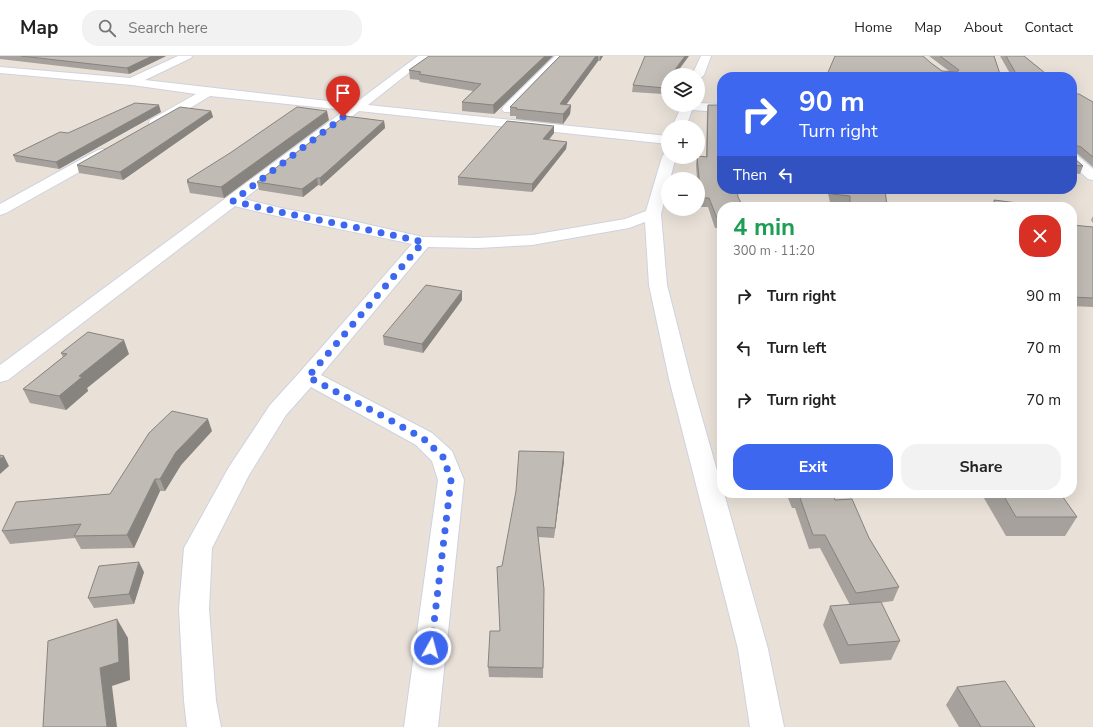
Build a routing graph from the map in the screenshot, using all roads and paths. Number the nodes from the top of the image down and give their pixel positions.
1 (187, 56) edge
2 (425, 56) edge
3 (561, 56) edge
4 (706, 56) edge
5 (19, 61) dead end
6 (701, 68) edge
7 (0, 70) edge
8 (132, 82) junction
9 (208, 92) junction
10 (355, 107) junction
11 (705, 107) edge
12 (717, 108) edge
13 (495, 122) junction
14 (145, 128) edge
15 (661, 139) edge
16 (118, 144) edge
17 (1077, 162) edge
18 (667, 164) edge
19 (1093, 176) edge
20 (233, 201) junction
21 (0, 210) edge
22 (653, 214) junction
23 (423, 242) junction
24 (0, 375) edge
25 (308, 377) junction
26 (204, 727) edge
27 (421, 727) edge
28 (767, 727) edge

1 - 8 street
2 - 10 street
3 - 13 street
4 - 6 street
5 - 7 street
7 - 8 street
8 - 9 street
9 - 10 street
9 - 14 street
10 - 13 street
10 - 20 street
11 - 12 street
13 - 15 street
16 - 21 street
17 - 19 street
18 - 22 street
20 - 23 street
20 - 24 street
22 - 23 street
22 - 28 street
23 - 25 street
25 - 26 street
25 - 27 street

